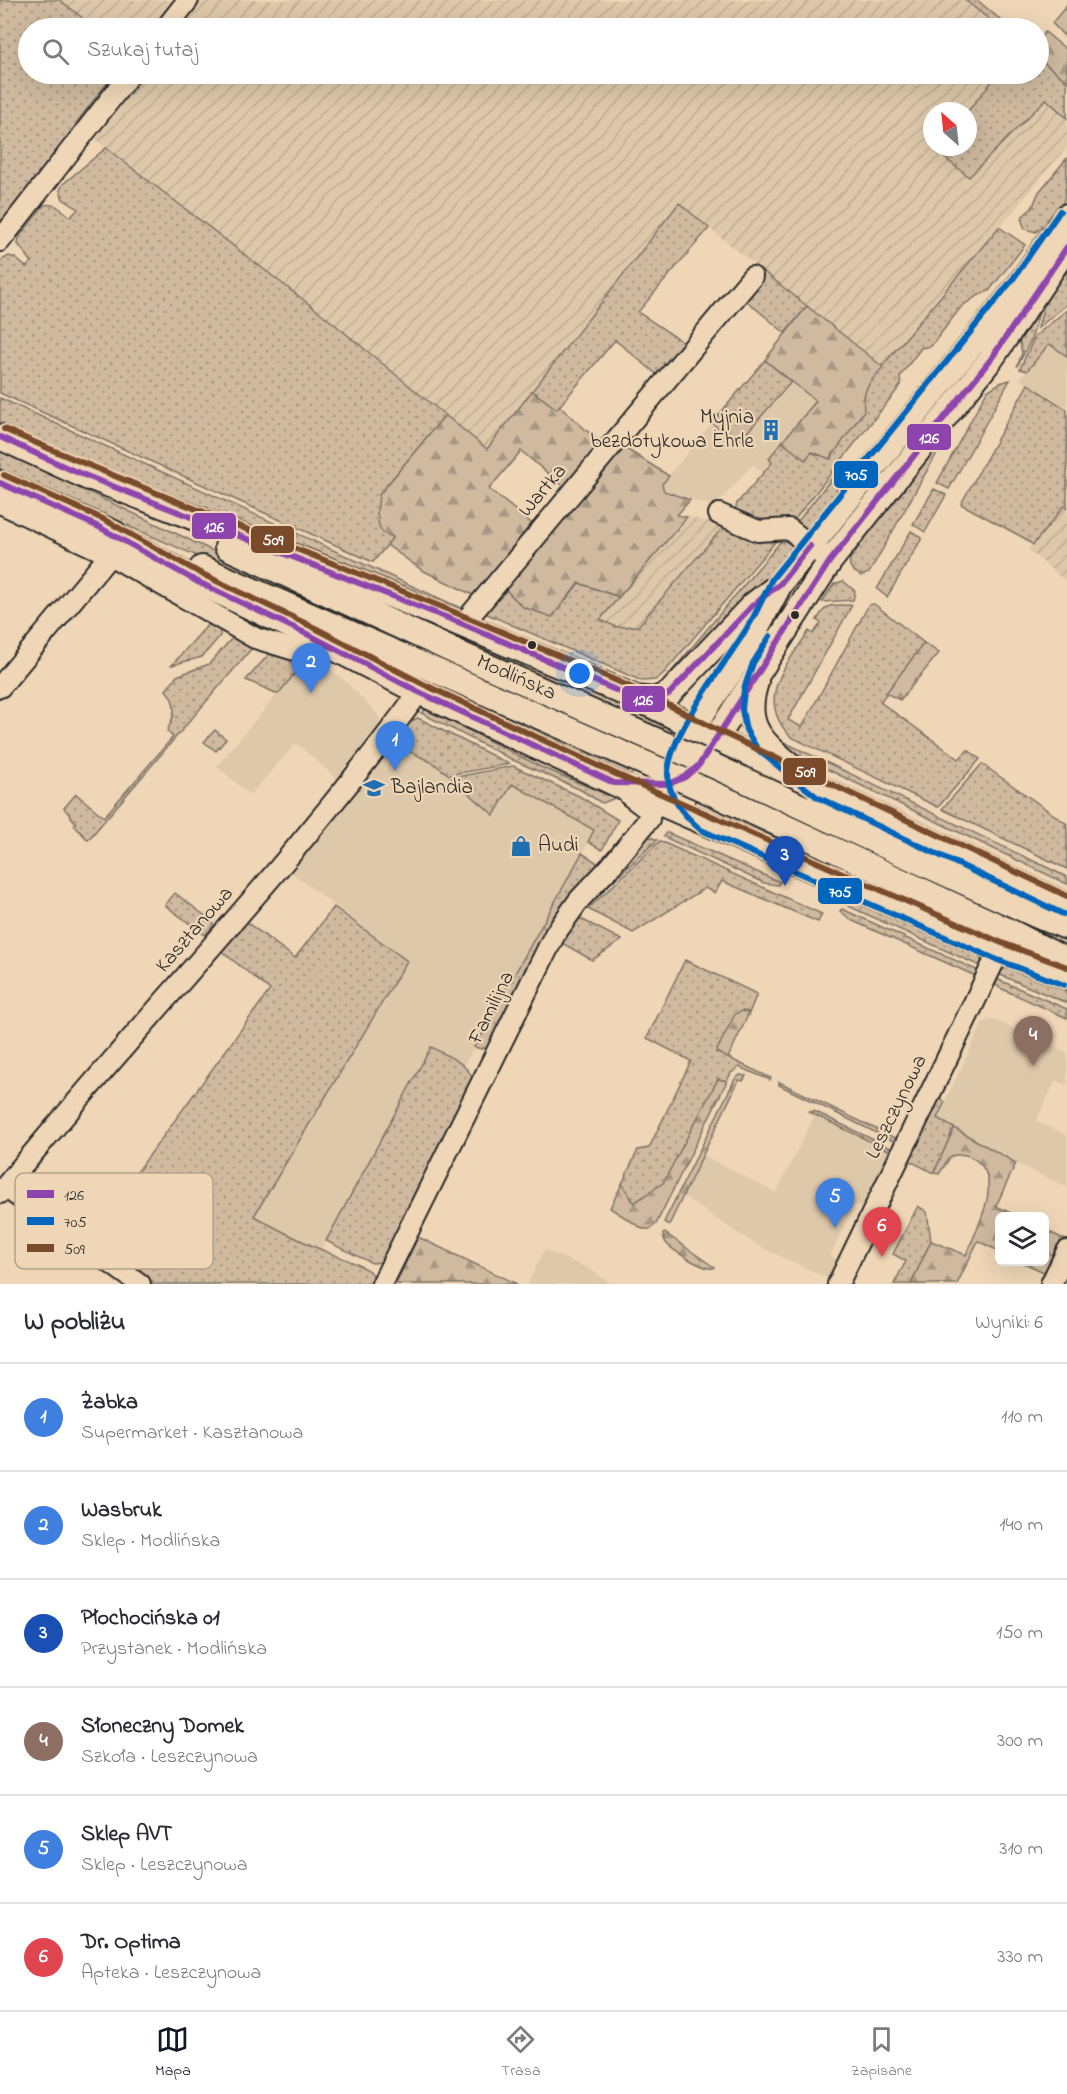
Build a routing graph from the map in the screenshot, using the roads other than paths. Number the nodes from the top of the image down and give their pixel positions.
1 (188, 0) edge
2 (174, 18) edge
3 (122, 84) edge
4 (1067, 216) edge
5 (0, 241) edge
6 (1067, 247) edge
7 (752, 277) dead end
8 (0, 437) edge
9 (74, 471) junction
10 (0, 483) edge
11 (0, 503) edge
12 (719, 514) dead end
13 (99, 527) junction
14 (811, 546) junction
15 (110, 555) junction
16 (830, 561) junction
17 (780, 584) junction
18 (463, 624) junction
19 (311, 655) dead end
20 (761, 667) junction
21 (0, 687) edge
22 (419, 692) junction
23 (634, 698) junction
24 (705, 733) junction
25 (678, 782) junction
26 (614, 783) junction
27 (821, 789) junction
28 (705, 822) junction
29 (1061, 901) edge
30 (1067, 927) edge
31 (999, 951) junction
32 (1067, 961) edge
33 (1067, 977) edge
34 (18, 1173) edge
35 (15, 1176) edge
36 (3, 1190) edge
37 (1067, 1251) edge
38 (118, 1269) edge
39 (140, 1284) edge
40 (382, 1284) edge
41 (838, 1284) edge
42 (1051, 1284) edge

1 - 2 street
3 - 5 street
4 - 14 main road
6 - 16 main road
7 - 18 street, Wartka
8 - 9 main road, Modlińska
9 - 18 main road, Modlińska
9 - 30 main road, Modlińska, bridge
10 - 13 main road, Modlińska
11 - 15 street
12 - 14 street
13 - 22 main road
13 - 32 main road, Modlińska, bridge
14 - 16 street
14 - 17 main road
15 - 19 street
15 - 21 street
16 - 20 main road
17 - 23 main road
17 - 24 main road
18 - 23 main road, Modlińska
20 - 24 main road
20 - 27 main road
22 - 26 main road
22 - 34 street, Kasztanowa
23 - 24 main road, Modlińska
24 - 25 main road
24 - 27 main road, Modlińska
25 - 26 main road
25 - 28 main road
26 - 28 main road
26 - 40 street, Familijna
27 - 29 main road, Modlińska
28 - 31 main road
31 - 33 main road
31 - 41 street, Leszczynowa
35 - 36 street, Kasztanowa
37 - 42 street
38 - 39 street

